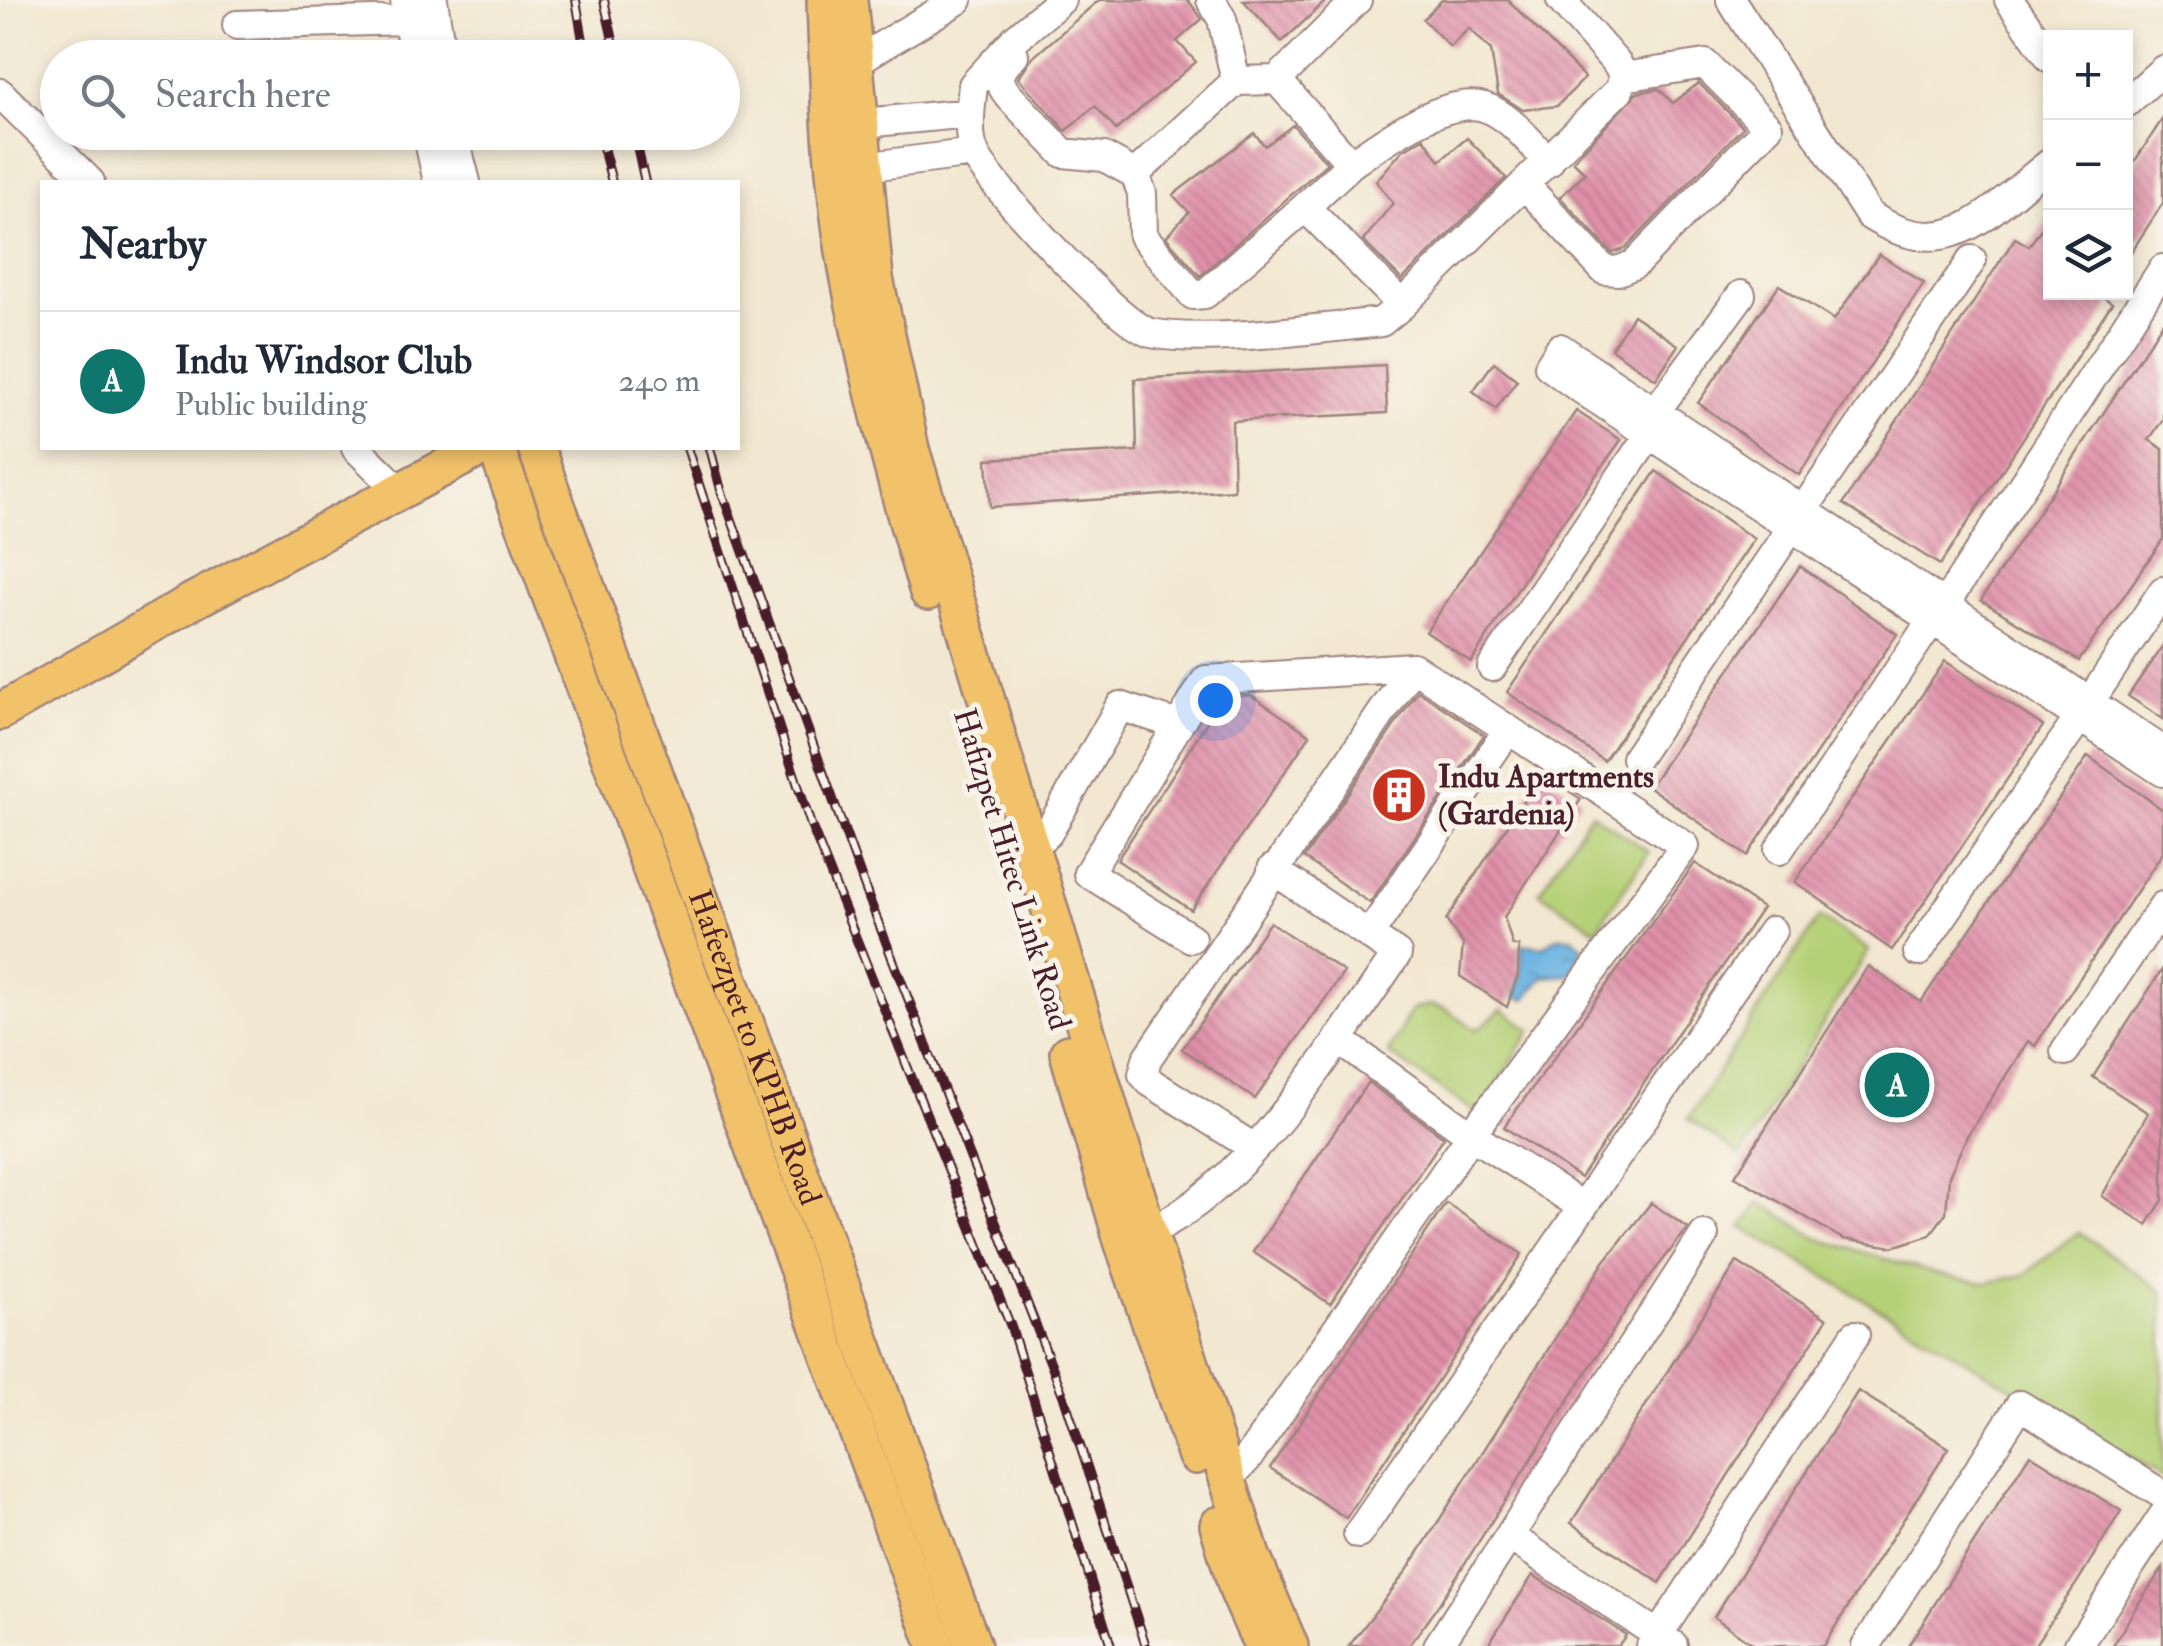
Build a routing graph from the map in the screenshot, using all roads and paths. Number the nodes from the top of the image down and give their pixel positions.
1 (433, 0) edge
2 (958, 0) edge
3 (1060, 0) edge
4 (1079, 0) edge
5 (1211, 0) edge
6 (1357, 0) edge
7 (1561, 0) edge
8 (1732, 0) edge
9 (2009, 0) edge
10 (836, 2) edge
11 (407, 10) edge
12 (237, 25) dead end
13 (411, 40) edge
14 (439, 40) edge
15 (2043, 48) edge
16 (842, 69) junction
17 (2163, 70) edge
18 (1624, 78) junction
19 (1276, 80) junction
20 (1236, 81) junction
21 (0, 93) edge
22 (2133, 97) edge
23 (970, 113) junction
24 (846, 125) junction
25 (40, 133) edge
26 (58, 150) edge
27 (431, 150) edge
28 (458, 150) edge
29 (974, 153) junction
30 (1549, 162) junction
31 (1351, 164) junction
32 (849, 168) junction
33 (2043, 169) edge
34 (1135, 174) junction
35 (88, 180) edge
36 (438, 180) edge
37 (465, 180) edge
38 (1526, 186) junction
39 (1305, 208) junction
40 (1972, 260) dead end
41 (2163, 268) edge
42 (1740, 295) dead end
43 (1402, 306) junction
44 (1652, 424) junction
45 (358, 450) edge
46 (477, 450) edge
47 (497, 450) edge
48 (537, 450) edge
49 (399, 490) junction
50 (1796, 518) junction
51 (2163, 591) edge
52 (1939, 612) junction
53 (1413, 667) junction
54 (1492, 667) dead end
55 (2084, 711) junction
56 (0, 712) edge
57 (1178, 725) junction
58 (1508, 730) junction
59 (2163, 751) edge
60 (1636, 758) dead end
61 (2163, 772) edge
62 (1028, 847) junction
63 (1779, 850) dead end
64 (1272, 869) junction
65 (2163, 906) edge
66 (1772, 931) dead end
67 (1369, 935) junction
68 (1190, 938) dead end
69 (1918, 952) dead end
70 (1338, 1039) junction
71 (2065, 1051) dead end
72 (1471, 1136) junction
73 (1254, 1148) junction
74 (1583, 1207) junction
75 (1704, 1235) dead end
76 (1135, 1237) junction
77 (1855, 1335) dead end
78 (1228, 1479) junction
79 (2163, 1495) edge
80 (2163, 1516) edge
81 (1358, 1534) dead end
82 (1512, 1538) junction
83 (1661, 1643) edge
84 (936, 1646) edge
85 (973, 1646) edge
86 (1262, 1646) edge
87 (1290, 1646) edge
88 (1438, 1646) edge
89 (1866, 1646) edge
90 (2078, 1646) edge

1 - 14 street
2 - 16 street
3 - 23 street
4 - 34 street
5 - 20 street
6 - 19 street
7 - 18 street
8 - 33 street
9 - 15 street
10 - 16 main road, Hafizpet Hitec Link Road
11 - 12 street
11 - 13 street
16 - 24 main road, Hafizpet Hitec Link Road
17 - 22 street
18 - 30 street
18 - 38 street
19 - 20 street
19 - 31 street
20 - 34 street
21 - 25 street
23 - 24 street
23 - 29 street
24 - 32 main road, Hafizpet Hitec Link Road
26 - 35 street
27 - 36 street
28 - 37 street
29 - 32 street
29 - 43 street
30 - 31 street
30 - 38 street
31 - 39 street
32 - 62 main road
32 - 76 main road, Hafizpet Hitec Link Road
34 - 39 street
38 - 43 street
39 - 43 street
40 - 50 street
41 - 52 street
42 - 44 street
44 - 50 street
44 - 54 street
45 - 49 street
46 - 49 main road
47 - 84 main road
48 - 85 main road, Hafeezpet to KPHB Road
49 - 56 main road
50 - 52 street
50 - 60 street
51 - 55 street
52 - 55 street
52 - 63 street
53 - 57 street
53 - 58 street
53 - 64 street
55 - 59 street
55 - 61 street
55 - 69 street
57 - 62 street
57 - 68 street
58 - 67 street
58 - 72 street
62 - 76 main road
64 - 67 street
64 - 73 street
65 - 71 street
66 - 74 street
67 - 70 street
70 - 72 street
70 - 73 street
72 - 74 street
72 - 78 street
73 - 76 street
74 - 81 street
75 - 82 street
76 - 78 main road
76 - 86 main road, Hafizpet Hitec Link Road
77 - 83 street
78 - 87 main road
79 - 89 street
80 - 90 street
82 - 83 street
82 - 88 street

